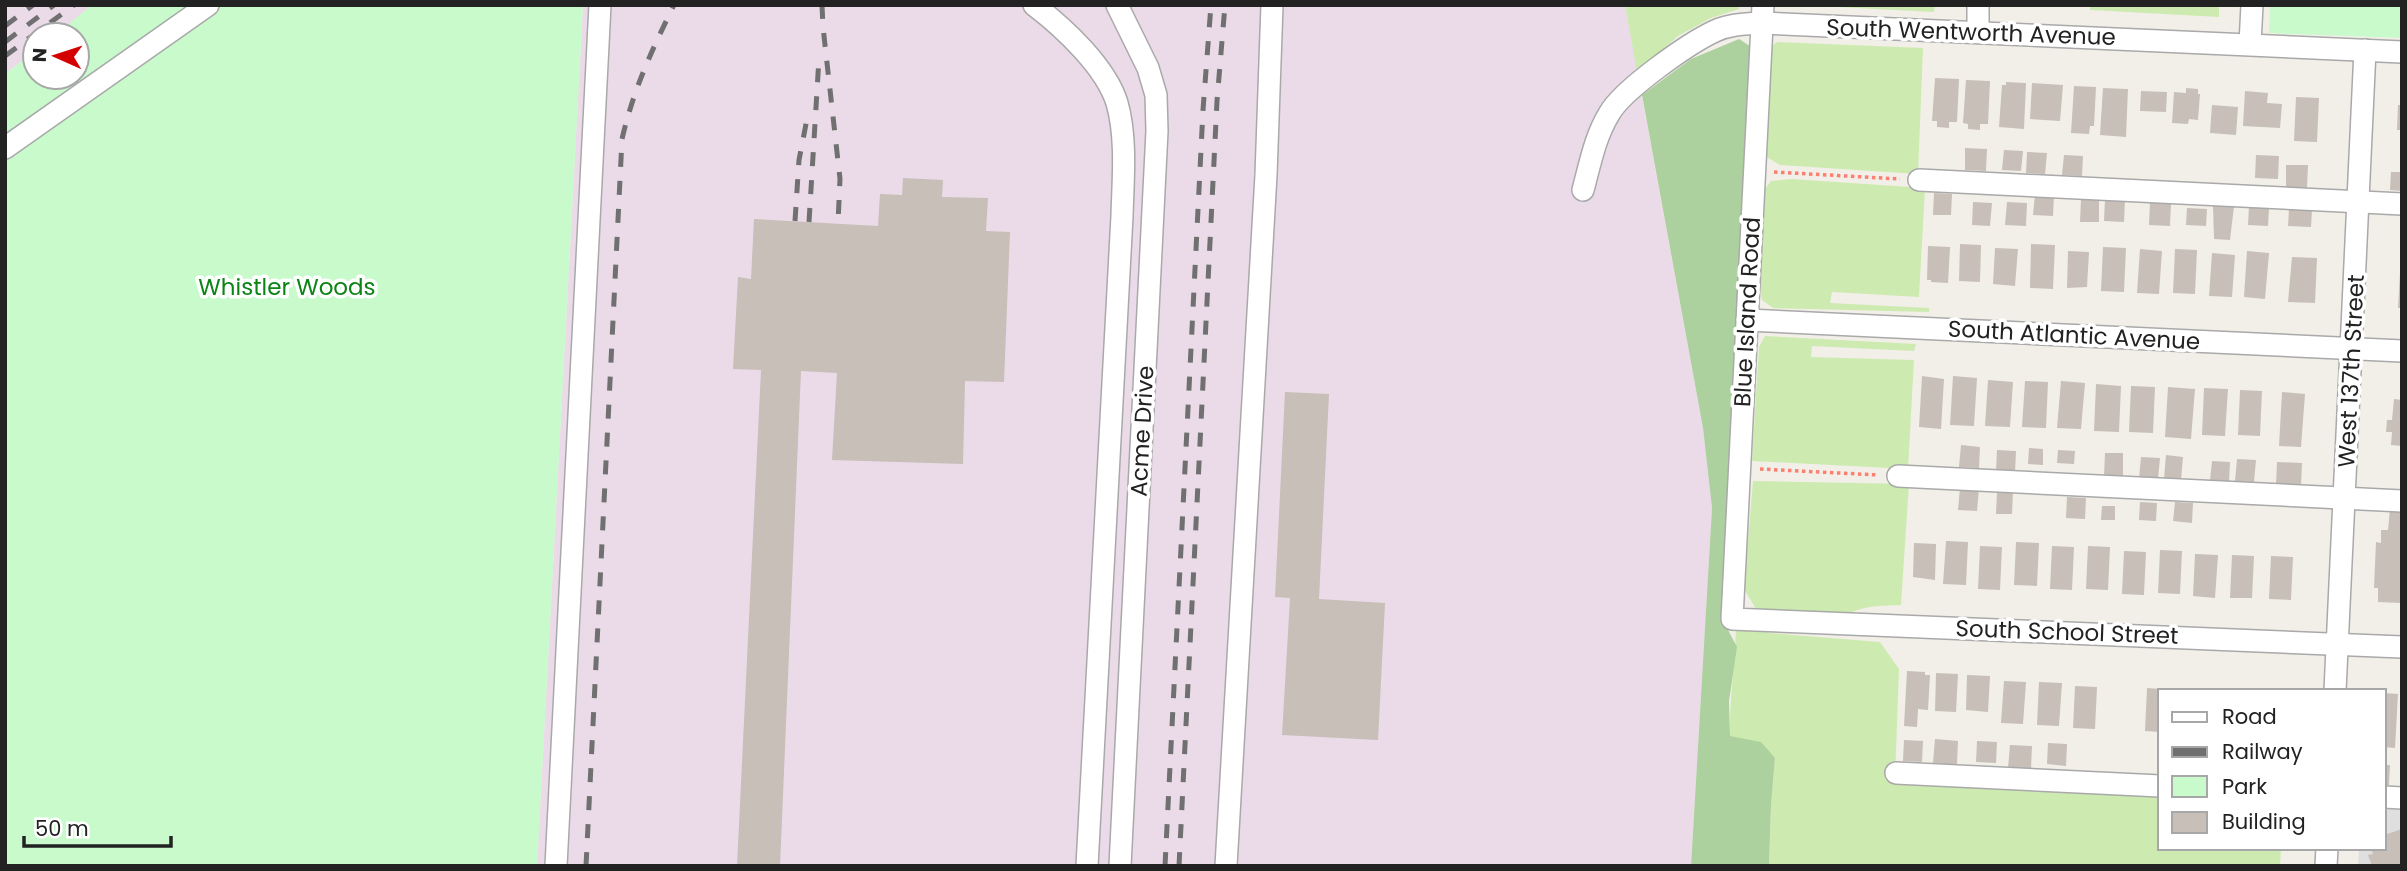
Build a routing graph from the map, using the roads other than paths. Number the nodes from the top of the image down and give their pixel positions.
1 (208, 5) edge
2 (600, 5) edge
3 (1034, 5) edge
4 (1117, 5) edge
5 (1272, 5) edge
6 (1978, 5) edge
7 (2252, 5) edge
8 (1762, 14) edge
9 (1978, 32) junction
10 (2250, 44) junction
11 (2365, 50) junction
12 (2402, 52) edge
13 (5, 148) edge
14 (1919, 180) road end
15 (1583, 190) dead end
16 (2359, 202) junction
17 (2402, 204) edge
18 (1747, 320) junction
19 (2352, 348) junction
20 (2402, 351) edge
21 (1898, 476) road end
22 (2344, 499) junction
23 (2402, 501) edge
24 (1732, 619) joint
25 (2337, 643) junction
26 (2402, 647) edge
27 (2334, 689) edge
28 (1896, 774) dead end
29 (2158, 786) edge
30 (556, 866) edge
31 (1087, 866) edge
32 (1120, 866) edge
33 (1226, 866) edge

1 - 13 street
2 - 30 street
3 - 31 street
4 - 32 street, Acme Drive
5 - 33 street
6 - 9 street
7 - 10 street
8 - 9 street, South Wentworth Avenue
8 - 15 street, South Wentworth Avenue
8 - 18 street, Blue Island Road
9 - 10 street, South Wentworth Avenue
10 - 11 street, South Wentworth Avenue
11 - 12 street, South Wentworth Avenue
11 - 16 street, West 137th Street
14 - 16 street
16 - 17 street
16 - 19 street, West 137th Street
18 - 19 street, South Atlantic Avenue
18 - 24 street, Blue Island Road
19 - 20 street, South Atlantic Avenue
19 - 22 street, West 137th Street
21 - 22 street
22 - 23 street
22 - 25 street, West 137th Street
24 - 25 street, South School Street
25 - 26 street, South School Street
25 - 27 street, West 137th Street
28 - 29 street

